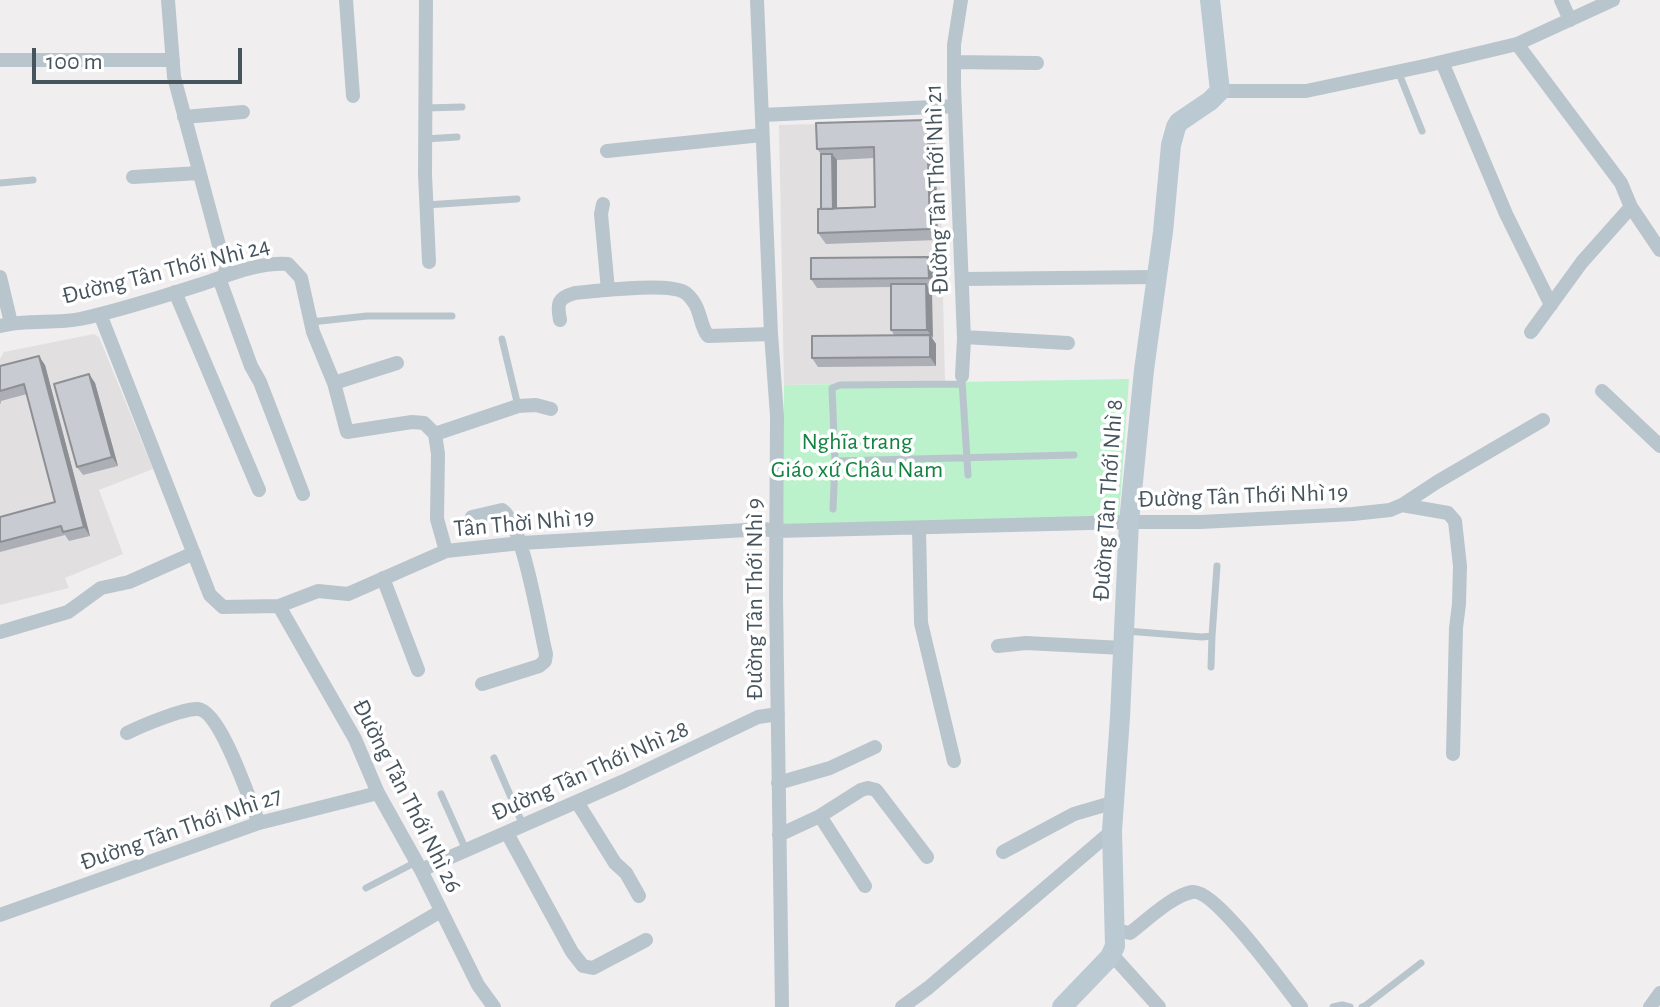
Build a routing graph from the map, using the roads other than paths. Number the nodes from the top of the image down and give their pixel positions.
1 (168, 0) edge
2 (346, 0) edge
3 (426, 0) edge
4 (757, 0) edge
5 (961, 0) edge
6 (1210, 0) edge
7 (1561, 0) edge
8 (1613, 0) edge
9 (1570, 20) junction
10 (1517, 44) junction
11 (0, 60) edge
12 (173, 60) junction
13 (954, 62) junction
14 (1442, 62) junction
15 (1037, 63) dead end
16 (1398, 71) junction
17 (1220, 91) junction
18 (353, 96) dead end
19 (955, 106) junction
20 (462, 107) dead end
21 (425, 108) junction
22 (243, 112) dead end
23 (762, 115) junction
24 (184, 117) junction
25 (1422, 131) dead end
26 (762, 135) junction
27 (457, 137) dead end
28 (425, 139) junction
29 (607, 151) dead end
30 (199, 173) junction
31 (133, 177) dead end
32 (33, 180) dead end
33 (0, 183) edge
34 (517, 199) dead end
35 (603, 204) dead end
36 (426, 205) junction
37 (1631, 207) junction
38 (1660, 250) edge
39 (429, 262) dead end
40 (223, 276) junction
41 (0, 277) edge
42 (1157, 277) junction
43 (962, 279) junction
44 (608, 290) junction
45 (175, 292) junction
46 (1551, 305) junction
47 (100, 314) junction
48 (452, 316) dead end
49 (560, 320) dead end
50 (311, 322) junction
51 (5, 324) edge
52 (1531, 332) dead end
53 (771, 334) junction
54 (964, 337) junction
55 (502, 339) dead end
56 (1068, 343) dead end
57 (397, 363) dead end
58 (962, 380) junction
59 (334, 383) junction
60 (1602, 391) dead end
61 (518, 406) junction
62 (551, 409) dead end
63 (1543, 420) dead end
64 (435, 434) junction
65 (1660, 446) edge
66 (1074, 455) dead end
67 (967, 459) junction
68 (835, 461) junction
69 (968, 475) dead end
70 (259, 490) dead end
71 (303, 494) dead end
72 (1402, 505) junction
73 (833, 509) dead end
74 (472, 517) dead end
75 (1129, 522) junction
76 (919, 528) junction
77 (776, 531) junction
78 (521, 543) junction
79 (446, 551) junction
80 (194, 553) junction
81 (1217, 566) dead end
82 (383, 578) junction
83 (279, 606) junction
84 (0, 632) edge
85 (1212, 636) junction
86 (1124, 639) junction
87 (998, 646) dead end
88 (1211, 667) dead end
89 (418, 670) dead end
90 (482, 684) dead end
91 (778, 714) junction
92 (127, 733) dead end
93 (875, 747) dead end
94 (1453, 754) dead end
95 (494, 758) dead end
96 (954, 761) dead end
97 (778, 783) junction
98 (378, 793) junction
99 (441, 794) dead end
100 (577, 802) junction
101 (1115, 802) junction
102 (820, 816) junction
103 (259, 823) junction
104 (523, 825) junction
105 (1112, 831) junction
106 (507, 833) junction
107 (779, 835) junction
108 (466, 850) junction
109 (1003, 852) dead end
110 (927, 857) dead end
111 (418, 866) junction
112 (865, 886) dead end
113 (366, 888) dead end
114 (639, 896) dead end
115 (441, 911) junction
116 (0, 915) edge
117 (1115, 930) junction
118 (646, 940) dead end
119 (1111, 956) junction
120 (1421, 963) dead end
121 (1660, 993) edge
122 (277, 1007) edge
123 (494, 1007) edge
124 (782, 1007) edge
125 (902, 1007) edge
126 (1062, 1007) edge
127 (1159, 1007) edge
128 (1301, 1007) edge
129 (1333, 1007) edge
130 (1350, 1007) edge
131 (1362, 1007) edge
132 (1650, 1007) edge

1 - 12 street
2 - 18 street
3 - 21 street
4 - 23 street, Đường Tân Thới Nhì 9
5 - 13 street, Đường Tân Thới Nhì 21
6 - 17 street
7 - 9 street
8 - 9 street
9 - 10 street
10 - 14 street
10 - 37 street
11 - 12 street
12 - 24 street
13 - 15 street
13 - 19 street, Đường Tân Thới Nhì 21
14 - 16 street
14 - 46 street
16 - 17 street
16 - 25 lane
17 - 42 street, Đường Tân Thới Nhì 8
19 - 23 street
19 - 43 street, Đường Tân Thới Nhì 21
20 - 21 lane
21 - 28 street
22 - 24 street
23 - 26 street, Đường Tân Thới Nhì 9
24 - 30 street
26 - 29 street
26 - 53 street, Đường Tân Thới Nhì 9
27 - 28 lane
28 - 36 street
30 - 31 street
30 - 40 street
32 - 33 lane
34 - 36 lane
35 - 44 street
36 - 39 street
37 - 38 street
37 - 46 street
40 - 45 street, Đường Tân Thới Nhì 24
40 - 50 street, Đường Tân Thới Nhì 24
40 - 71 street
41 - 51 street
42 - 43 street
42 - 75 street, Đường Tân Thới Nhì 8
43 - 54 street, Đường Tân Thới Nhì 21
44 - 49 street
44 - 53 street
45 - 47 street, Đường Tân Thới Nhì 24
45 - 70 street
46 - 52 street
47 - 51 street, Đường Tân Thới Nhì 24
47 - 80 street, Tân Thời Nhì 19
48 - 50 lane
50 - 59 street, Đường Tân Thới Nhì 24
53 - 77 street, Đường Tân Thới Nhì 9
54 - 56 street
54 - 58 street, Đường Tân Thới Nhì 21
55 - 61 lane
57 - 59 street
58 - 67 lane
58 - 68 lane
59 - 64 street, Đường Tân Thới Nhì 24
60 - 65 street
61 - 62 street
61 - 64 street
63 - 72 street, Đường Tân Thới Nhì 19
64 - 79 street
66 - 67 lane
67 - 68 lane
67 - 69 lane
68 - 73 lane
72 - 75 street, Đường Tân Thới Nhì 19
72 - 94 street
74 - 78 street
75 - 76 street, Đường Tân Thới Nhì 19
75 - 86 street, Đường Tân Thới Nhì 8
76 - 77 street, Đường Tân Thới Nhì 19
76 - 96 street
77 - 78 street, Tân Thời Nhì 19
77 - 91 street, Đường Tân Thới Nhì 9
78 - 79 street, Tân Thời Nhì 19
78 - 90 street
79 - 82 street, Tân Thời Nhì 19
80 - 83 street, Tân Thời Nhì 19
80 - 84 street
81 - 85 lane
82 - 83 street, Tân Thời Nhì 19
82 - 89 street
83 - 98 street, Đường Tân Thới Nhì 26
85 - 86 lane
85 - 88 lane
86 - 87 street
86 - 101 street, Đường Tân Thới Nhì 8
91 - 97 street, Đường Tân Thới Nhì 9
91 - 100 street, Đường Tân Thới Nhì 28
92 - 103 street
93 - 97 street
95 - 104 lane
97 - 107 street, Đường Tân Thới Nhì 9
98 - 103 street, Đường Tân Thới Nhì 27
98 - 111 street, Đường Tân Thới Nhì 26
99 - 108 lane
100 - 104 street, Đường Tân Thới Nhì 28
100 - 114 street
101 - 105 street, Đường Tân Thới Nhì 8
101 - 109 street
102 - 107 street
102 - 110 street
102 - 112 street
103 - 116 street, Đường Tân Thới Nhì 27
104 - 106 street, Đường Tân Thới Nhì 28
105 - 117 street, Đường Tân Thới Nhì 8
105 - 125 street
106 - 108 street, Đường Tân Thới Nhì 28
106 - 118 street
107 - 124 street, Đường Tân Thới Nhì 9
108 - 111 street, Đường Tân Thới Nhì 28
111 - 113 lane
111 - 115 street, Đường Tân Thới Nhì 26
115 - 122 street
115 - 123 street, Đường Tân Thới Nhì 26
117 - 119 street, Đường Tân Thới Nhì 8
117 - 128 street
119 - 126 street
119 - 127 street
120 - 131 lane
121 - 132 street
129 - 130 lane

